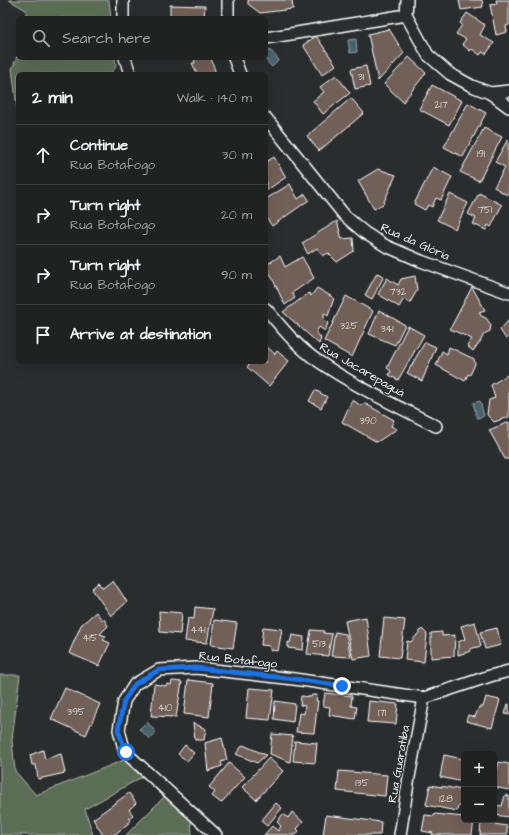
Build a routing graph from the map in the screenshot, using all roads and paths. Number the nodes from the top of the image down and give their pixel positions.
1 (123, 0) edge
2 (228, 0) edge
3 (407, 0) edge
4 (406, 15) junction
5 (123, 16) edge
6 (228, 16) edge
7 (268, 38) edge
8 (126, 60) edge
9 (235, 60) edge
10 (129, 72) edge
11 (239, 72) edge
12 (509, 91) edge
13 (490, 93) junction
14 (509, 107) edge
15 (268, 120) edge
16 (509, 293) edge
17 (268, 311) edge
18 (436, 426) dead end
19 (509, 671) edge
20 (424, 698) junction
21 (216, 835) edge
22 (400, 835) edge

1 - 5 street
2 - 6 street
3 - 4 street
4 - 7 street
4 - 13 street
8 - 10 street
9 - 11 street
12 - 13 street
13 - 14 street
15 - 16 street, Rua da Glória
17 - 18 street, Rua Jacarepaguá
19 - 20 street, Rua Botafogo
20 - 21 street, Rua Botafogo
20 - 22 street, Rua Guaratiba

